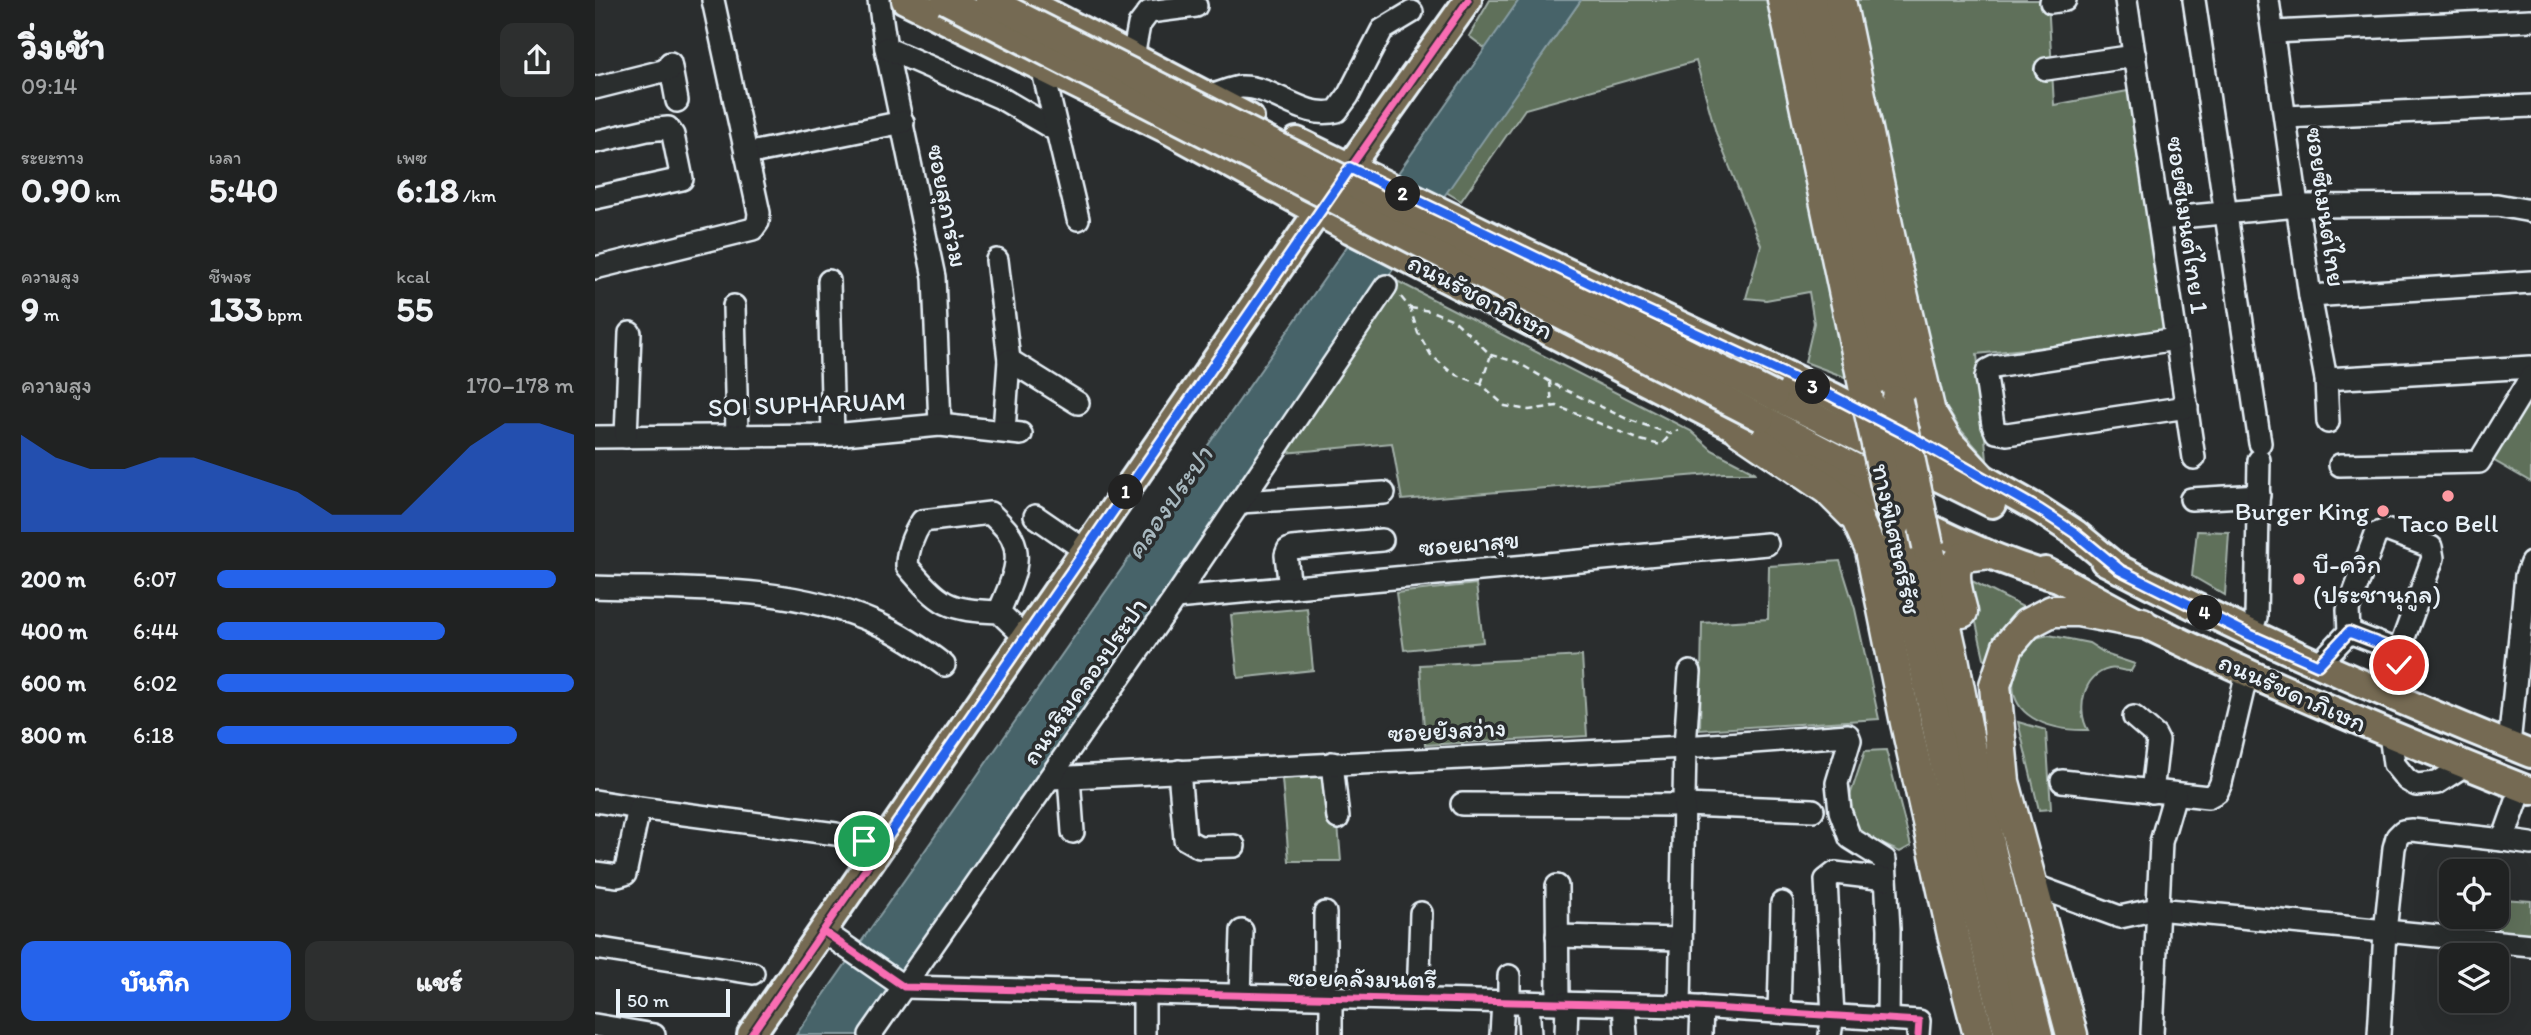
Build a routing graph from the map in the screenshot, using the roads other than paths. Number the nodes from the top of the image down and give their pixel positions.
1 (713, 0) edge
2 (879, 0) edge
3 (905, 0) edge
4 (945, 0) edge
5 (988, 0) edge
6 (1468, 0) edge
7 (1783, 0) edge
8 (1812, 0) edge
9 (1840, 0) edge
10 (2126, 0) edge
11 (2194, 0) edge
12 (2268, 0) edge
13 (1029, 1) edge
14 (1196, 6) dead end
15 (1412, 12) dead end
16 (2531, 20) edge
17 (2273, 32) junction
18 (886, 48) junction
19 (2135, 56) junction
20 (1134, 57) junction
21 (1042, 67) junction
22 (2046, 69) dead end
23 (595, 88) edge
24 (1209, 96) junction
25 (1109, 100) junction
26 (677, 101) dead end
27 (2531, 106) edge
28 (2285, 117) junction
29 (903, 122) junction
30 (1057, 131) junction
31 (595, 142) edge
32 (746, 154) junction
33 (1350, 168) junction
34 (595, 198) edge
35 (2299, 206) junction
36 (2531, 211) edge
37 (1319, 212) junction
38 (2226, 213) junction
39 (1077, 219) dead end
40 (2159, 219) junction
41 (1524, 253) junction
42 (997, 260) dead end
43 (595, 268) edge
44 (829, 281) dead end
45 (2531, 282) edge
46 (1386, 286) road end
47 (2310, 296) junction
48 (734, 306) dead end
49 (1505, 308) junction
50 (630, 334) dead end
51 (2176, 339) junction
52 (1009, 360) junction
53 (2531, 367) edge
54 (2531, 377) edge
55 (2326, 379) junction
56 (1077, 403) dead end
57 (2187, 407) junction
58 (1759, 414) junction
59 (2328, 422) dead end
60 (940, 425) junction
61 (833, 435) junction
62 (737, 436) junction
63 (595, 437) edge
64 (626, 437) junction
65 (2194, 458) dead end
66 (2340, 464) dead end
67 (1980, 477) junction
68 (1384, 494) dead end
69 (2259, 495) junction
70 (2191, 499) dead end
71 (1240, 502) junction
72 (1035, 516) dead end
73 (1382, 540) dead end
74 (1767, 544) dead end
75 (1086, 551) junction
76 (1984, 554) junction
77 (2531, 563) edge
78 (2120, 570) junction
79 (2061, 579) junction
80 (595, 587) edge
81 (1290, 588) junction
82 (1175, 598) junction
83 (999, 612) junction
84 (2141, 623) junction
85 (2349, 632) junction
86 (2250, 635) junction
87 (1026, 638) junction
88 (2399, 651) junction
89 (2525, 651) edge
90 (944, 665) dead end
91 (2318, 665) junction
92 (1690, 672) dead end
93 (2247, 673) junction
94 (2402, 701) junction
95 (2134, 717) dead end
96 (2390, 734) junction
97 (1685, 747) junction
98 (2520, 750) edge
99 (1332, 763) junction
100 (2465, 765) junction
101 (1179, 771) junction
102 (1060, 777) junction
103 (2062, 781) dead end
104 (2004, 782) junction
105 (2526, 789) edge
106 (2152, 792) junction
107 (2175, 794) junction
108 (595, 801) edge
109 (1462, 804) dead end
110 (1684, 805) junction
111 (639, 808) junction
112 (1813, 810) dead end
113 (1338, 818) dead end
114 (1073, 832) dead end
115 (2503, 841) junction
116 (2531, 844) edge
117 (1234, 846) dead end
118 (878, 851) junction
119 (595, 873) edge
120 (1886, 879) junction
121 (2030, 884) junction
122 (1557, 886) dead end
123 (1782, 903) dead end
124 (2157, 909) junction
125 (1421, 912) dead end
126 (1325, 913) dead end
127 (1242, 931) dead end
128 (2385, 932) junction
129 (1557, 936) junction
130 (832, 937) junction
131 (1681, 939) junction
132 (2531, 945) edge
133 (595, 948) edge
134 (753, 973) dead end
135 (1509, 976) dead end
136 (900, 986) junction
137 (1144, 994) junction
138 (1240, 996) junction
139 (1328, 998) junction
140 (1418, 1000) junction
141 (1513, 1002) junction
142 (1562, 1003) junction
143 (1624, 1004) junction
144 (1680, 1006) junction
145 (1702, 1007) junction
146 (1779, 1012) junction
147 (1888, 1019) junction
148 (595, 1025) edge
149 (1832, 1025) edge
150 (1918, 1028) edge
151 (2150, 1034) edge
152 (654, 1035) edge
153 (751, 1035) edge
154 (870, 1035) edge
155 (1144, 1035) edge
156 (1331, 1035) edge
157 (1501, 1035) edge
158 (1530, 1035) edge
159 (1566, 1035) edge
160 (1626, 1035) edge
161 (1700, 1035) edge
162 (1979, 1035) edge
163 (2010, 1035) edge
164 (2037, 1035) edge
165 (2072, 1035) edge
166 (2379, 1035) edge

1 - 32 street
2 - 18 street, ซอยสุภาร่วม
3 - 21 main road, ถนนรัชดาภิเษก
4 - 58 main road, ถนนรัชดาภิเษก, bridge
5 - 58 main road, ถนนรัชดาภิเษก, bridge
6 - 33 main road
7 - 163 highway, ทางพิเศษศรีรัช, bridge
8 - 164 highway, ทางพิเศษศรีรัช, bridge
9 - 67 highway
10 - 19 street, ซอยซีเมนต์ไทย 1
11 - 38 street
12 - 17 street, ซอยซีเมนต์ไทย
13 - 20 main road, ถนนรัชดาภิเษก
14 - 20 street
15 - 24 street
16 - 17 street
17 - 28 street, ซอยซีเมนต์ไทย
18 - 29 street, ซอยสุภาร่วม
18 - 30 street
19 - 22 street
19 - 40 street, ซอยซีเมนต์ไทย 1
20 - 24 main road, ถนนรัชดาภิเษก
20 - 25 main road
21 - 25 main road, ถนนรัชดาภิเษก
21 - 30 street
23 - 26 street
24 - 33 main road, ถนนรัชดาภิเษก
25 - 37 main road, ถนนรัชดาภิเษก
27 - 28 street
28 - 35 street, ซอยซีเมนต์ไทย
29 - 32 street
29 - 60 street, ซอยสุภาร่วม
30 - 39 street
31 - 34 street
32 - 43 street
33 - 37 main road
33 - 41 main road, ถนนรัชดาภิเษก
35 - 36 street
35 - 38 street
35 - 47 street, ซอยซีเมนต์ไทย
37 - 49 main road, ถนนรัชดาภิเษก
37 - 75 main road
38 - 40 street
38 - 69 street
40 - 51 street, ซอยซีเมนต์ไทย 1
41 - 49 main road
41 - 67 main road, ถนนรัชดาภิเษก
42 - 52 street
44 - 61 street
45 - 47 street
46 - 71 street, ถนนริมคลองประปา
47 - 55 street, ซอยซีเมนต์ไทย
48 - 62 street
49 - 58 main road, ถนนรัชดาภิเษก
50 - 64 street
51 - 57 street, ซอยซีเมนต์ไทย 1
51 - 57 street
52 - 56 street
52 - 60 street, SOI SUPHARUAM
53 - 55 street
54 - 66 street
55 - 59 street, ซอยซีเมนต์ไทย
57 - 65 street, ซอยซีเมนต์ไทย 1
58 - 76 main road, ถนนรัชดาภิเษก
58 - 78 main road, ถนนรัชดาภิเษก
58 - 79 main road, ถนนรัชดาภิเษก
58 - 162 highway
60 - 61 street, SOI SUPHARUAM
61 - 62 street, SOI SUPHARUAM
62 - 64 street, SOI SUPHARUAM
63 - 64 street, SOI SUPHARUAM
67 - 78 main road, ถนนรัชดาภิเษก
68 - 71 street
69 - 70 street
69 - 86 street
71 - 82 street, ถนนริมคลองประปา
72 - 75 street
73 - 81 street
74 - 81 street, ซอยผาสุข
75 - 87 main road
76 - 79 main road, ถนนรัชดาภิเษก
76 - 104 highway
77 - 89 street
78 - 86 main road, ถนนรัชดาภิเษก
79 - 84 main road, ถนนรัชดาภิเษก
80 - 90 street
81 - 82 street, ซอยผาสุข
82 - 102 street, ถนนริมคลองประปา
83 - 83 street
83 - 87 street
84 - 93 main road, ถนนรัชดาภิเษก
84 - 104 highway
85 - 88 street
85 - 88 street
85 - 91 street
86 - 91 main road, ถนนรัชดาภิเษก
87 - 118 main road
88 - 94 street
89 - 98 street
91 - 94 main road, ถนนรัชดาภิเษก
92 - 97 street
93 - 96 main road, ถนนรัชดาภิเษก
93 - 107 street
94 - 98 main road, ถนนรัชดาภิเษก
95 - 106 street
96 - 100 main road, ถนนรัชดาภิเษก
96 - 100 street
97 - 99 street, ซอยยังสว่าง
97 - 110 street
97 - 120 street, ซอยยังสว่าง
99 - 101 street, ซอยยังสว่าง
99 - 113 street
100 - 105 main road, ถนนรัชดาภิเษก
101 - 102 street, ซอยยังสว่าง
101 - 117 street
102 - 114 street
102 - 136 street, ถนนริมคลองประปา
103 - 106 street
104 - 121 highway
105 - 115 street
106 - 107 street
107 - 124 street
108 - 111 street
109 - 110 street
110 - 112 street
110 - 131 street
111 - 118 street
111 - 119 street
115 - 116 street
115 - 128 street
118 - 130 main road
120 - 147 street
120 - 149 street
121 - 124 street
121 - 165 highway
122 - 129 street
123 - 146 street
124 - 128 street
124 - 151 street
125 - 140 street
126 - 139 street
127 - 138 street
128 - 132 street
128 - 166 street
129 - 131 street
129 - 142 street
130 - 136 street
130 - 153 main road
131 - 144 street
133 - 134 street
135 - 141 street
136 - 137 street, ซอยคลังมนตรี
136 - 154 street, ถนนริมคลองประปา
137 - 138 street, ซอยคลังมนตรี
137 - 155 street
138 - 139 street, ซอยคลังมนตรี
139 - 140 street, ซอยคลังมนตรี
139 - 156 street
140 - 141 street, ซอยคลังมนตรี
141 - 142 street, ซอยคลังมนตรี
141 - 157 street
141 - 158 street
142 - 143 street, ซอยคลังมนตรี
142 - 159 street
143 - 144 street, ซอยคลังมนตรี
143 - 160 street
144 - 145 street, ซอยคลังมนตรี
145 - 146 street, ซอยคลังมนตรี
145 - 161 street
146 - 149 street, ซอยคลังมนตรี
147 - 149 street, ซอยคลังมนตรี
147 - 150 street, ซอยคลังมนตรี
148 - 152 street

